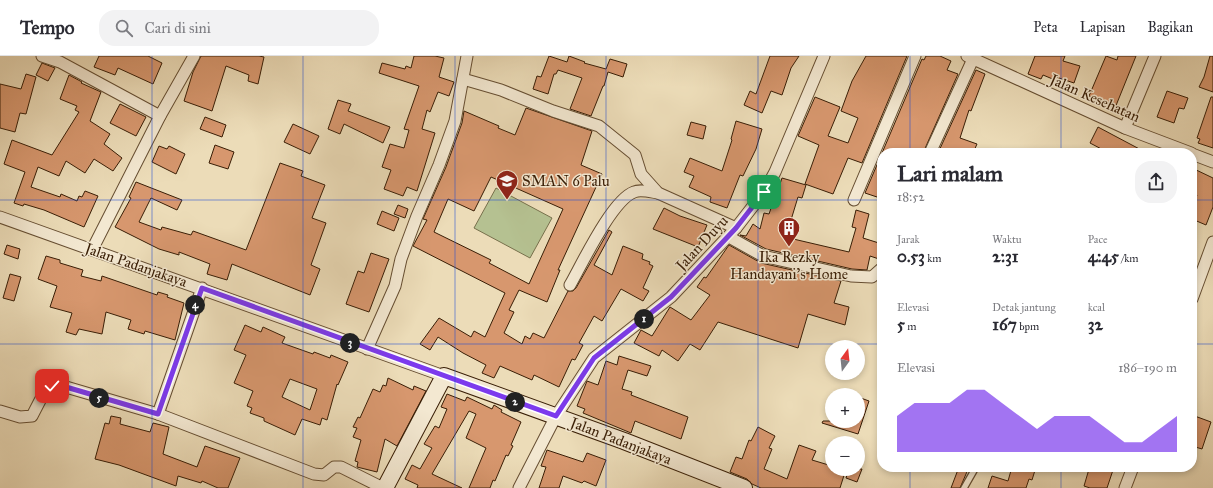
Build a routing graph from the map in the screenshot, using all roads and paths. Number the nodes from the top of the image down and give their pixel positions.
1 (42, 56) edge
2 (194, 56) edge
3 (467, 56) edge
4 (824, 56) edge
5 (916, 56) edge
6 (1156, 56) edge
7 (970, 57) edge
8 (463, 79) junction
9 (160, 116) junction
10 (1124, 128) junction
11 (932, 148) edge
12 (1178, 148) edge
13 (1197, 155) edge
14 (1213, 162) edge
15 (658, 193) junction
16 (854, 200) dead end
17 (0, 217) edge
18 (733, 232) junction
19 (1213, 242) edge
20 (92, 250) junction
21 (877, 272) edge
22 (570, 285) dead end
23 (1197, 286) edge
24 (202, 288) junction
25 (367, 349) junction
26 (444, 376) junction
27 (0, 411) edge
28 (158, 414) junction
29 (556, 416) junction
30 (973, 472) edge
31 (1131, 472) edge
32 (384, 488) edge
33 (518, 488) edge
34 (744, 488) edge
35 (964, 488) edge
36 (1125, 488) edge

1 - 9 street
2 - 9 street
3 - 8 street
4 - 18 street, Jalan Duyu
5 - 16 street
6 - 10 street
7 - 10 street, Jalan Kesehatan
7 - 11 street
8 - 15 street
8 - 25 street
9 - 20 street
10 - 12 street, Jalan Kesehatan
13 - 14 street, Jalan Kesehatan
15 - 18 street
15 - 22 street
17 - 20 street, Jalan Padanjakaya
18 - 21 street
18 - 29 street, Jalan Duyu
19 - 23 street
20 - 24 street, Jalan Padanjakaya
24 - 25 street, Jalan Padanjakaya
24 - 28 street
25 - 26 street, Jalan Padanjakaya
26 - 29 street, Jalan Padanjakaya
26 - 32 street
27 - 28 street
28 - 32 street
29 - 33 street, Jalan Duyu
29 - 34 street, Jalan Padanjakaya
30 - 35 lane
31 - 36 street

